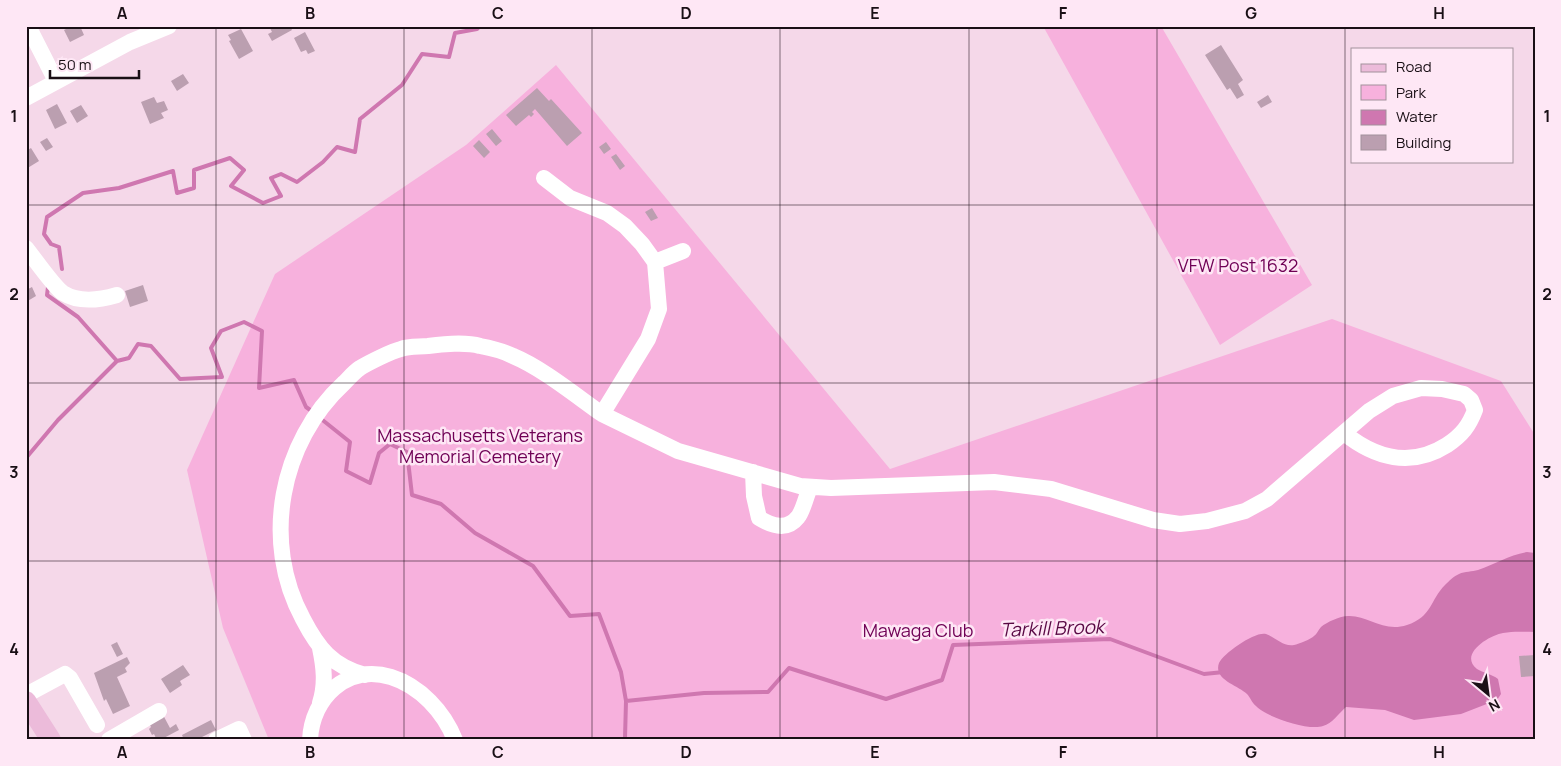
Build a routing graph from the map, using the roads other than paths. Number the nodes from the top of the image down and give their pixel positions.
1 (28, 26) edge
2 (169, 26) edge
3 (56, 81) junction
4 (26, 98) edge
5 (544, 178) dead end
6 (26, 248) edge
7 (683, 251) dead end
8 (656, 262) junction
9 (117, 295) dead end
10 (602, 414) junction
11 (1344, 433) junction
12 (753, 472) junction
13 (810, 486) junction
14 (320, 648) junction
15 (365, 675) junction
16 (26, 695) edge
17 (26, 701) edge
18 (320, 703) junction
19 (159, 711) dead end
20 (97, 726) dead end
21 (52, 740) edge
22 (109, 740) edge
23 (216, 740) edge
24 (244, 740) edge
25 (310, 740) edge
26 (455, 740) edge

1 - 3 street
2 - 3 street
3 - 4 street
5 - 8 street
6 - 9 street
7 - 8 street
8 - 10 street
10 - 12 street
10 - 14 street
11 - 11 street
11 - 13 street
12 - 13 street
12 - 13 street
14 - 15 street
14 - 18 street
15 - 18 street
15 - 26 street
16 - 20 street
17 - 21 main road
18 - 25 street
19 - 22 street
23 - 24 street

